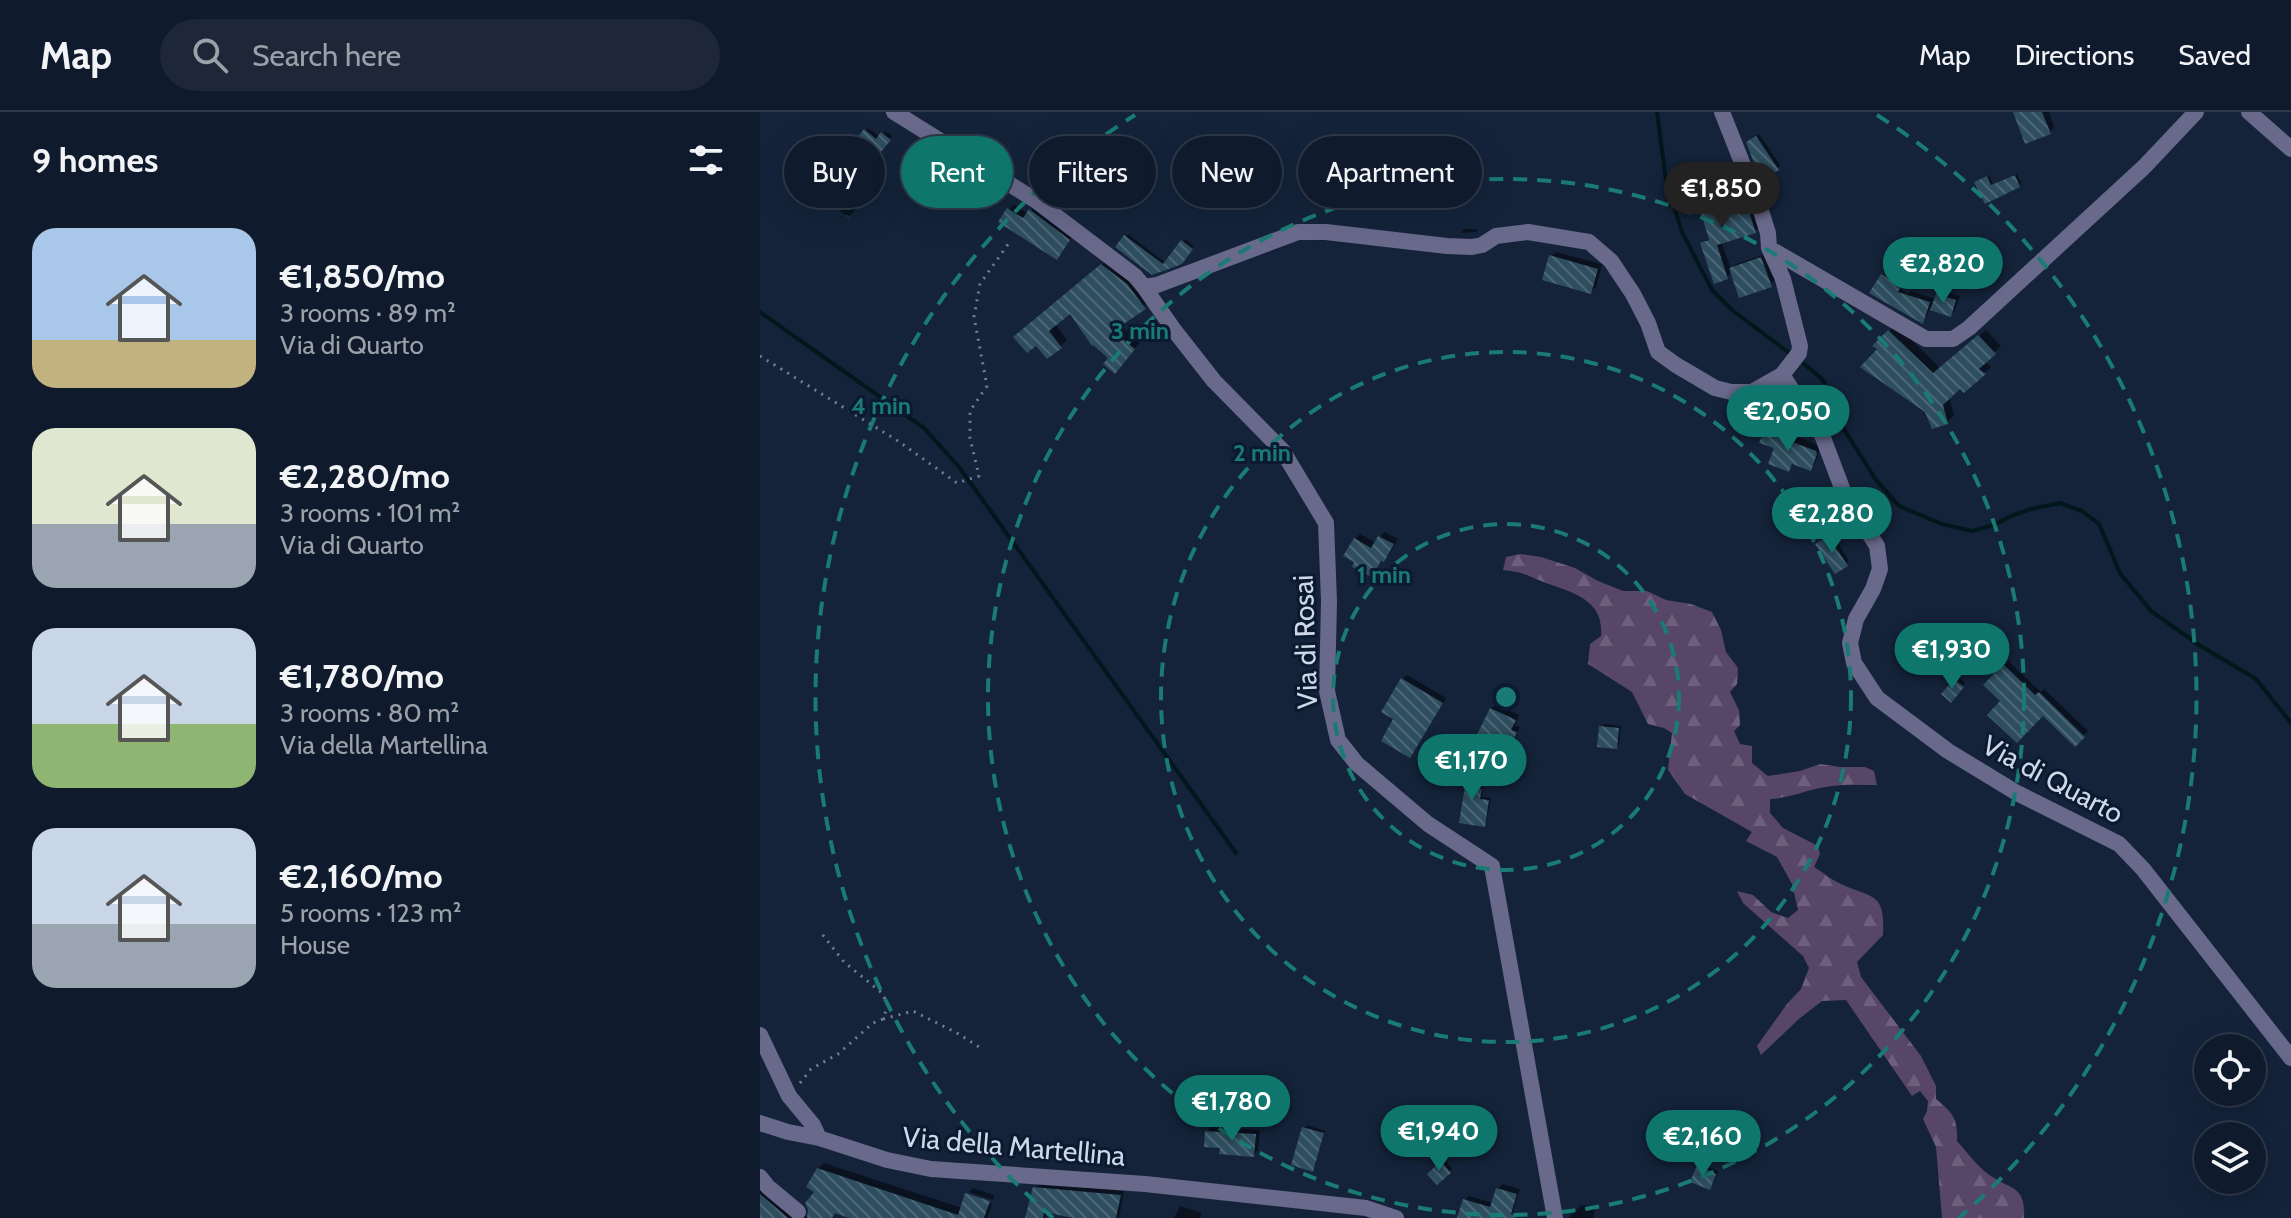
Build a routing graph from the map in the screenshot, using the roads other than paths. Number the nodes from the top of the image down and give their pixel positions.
1 (894, 112) edge
2 (1722, 112) edge
3 (2196, 112) edge
4 (2249, 112) edge
5 (2291, 149) edge
6 (1769, 248) junction
7 (1144, 287) junction
8 (1782, 375) junction
9 (760, 1035) edge
10 (2291, 1058) edge
11 (760, 1123) edge
12 (819, 1138) junction
13 (760, 1177) edge
14 (798, 1212) dead end
15 (1365, 1213) edge
16 (1396, 1218) edge
17 (1555, 1218) edge

1 - 7 street
2 - 6 street
3 - 6 street
4 - 5 street
6 - 8 street
7 - 8 street
7 - 17 street, Via di Rosai
8 - 10 street, Via di Quarto
9 - 12 street
11 - 12 street, Via della Martellina
12 - 15 street, Via della Martellina
13 - 14 street
15 - 16 street, Via della Martellina

